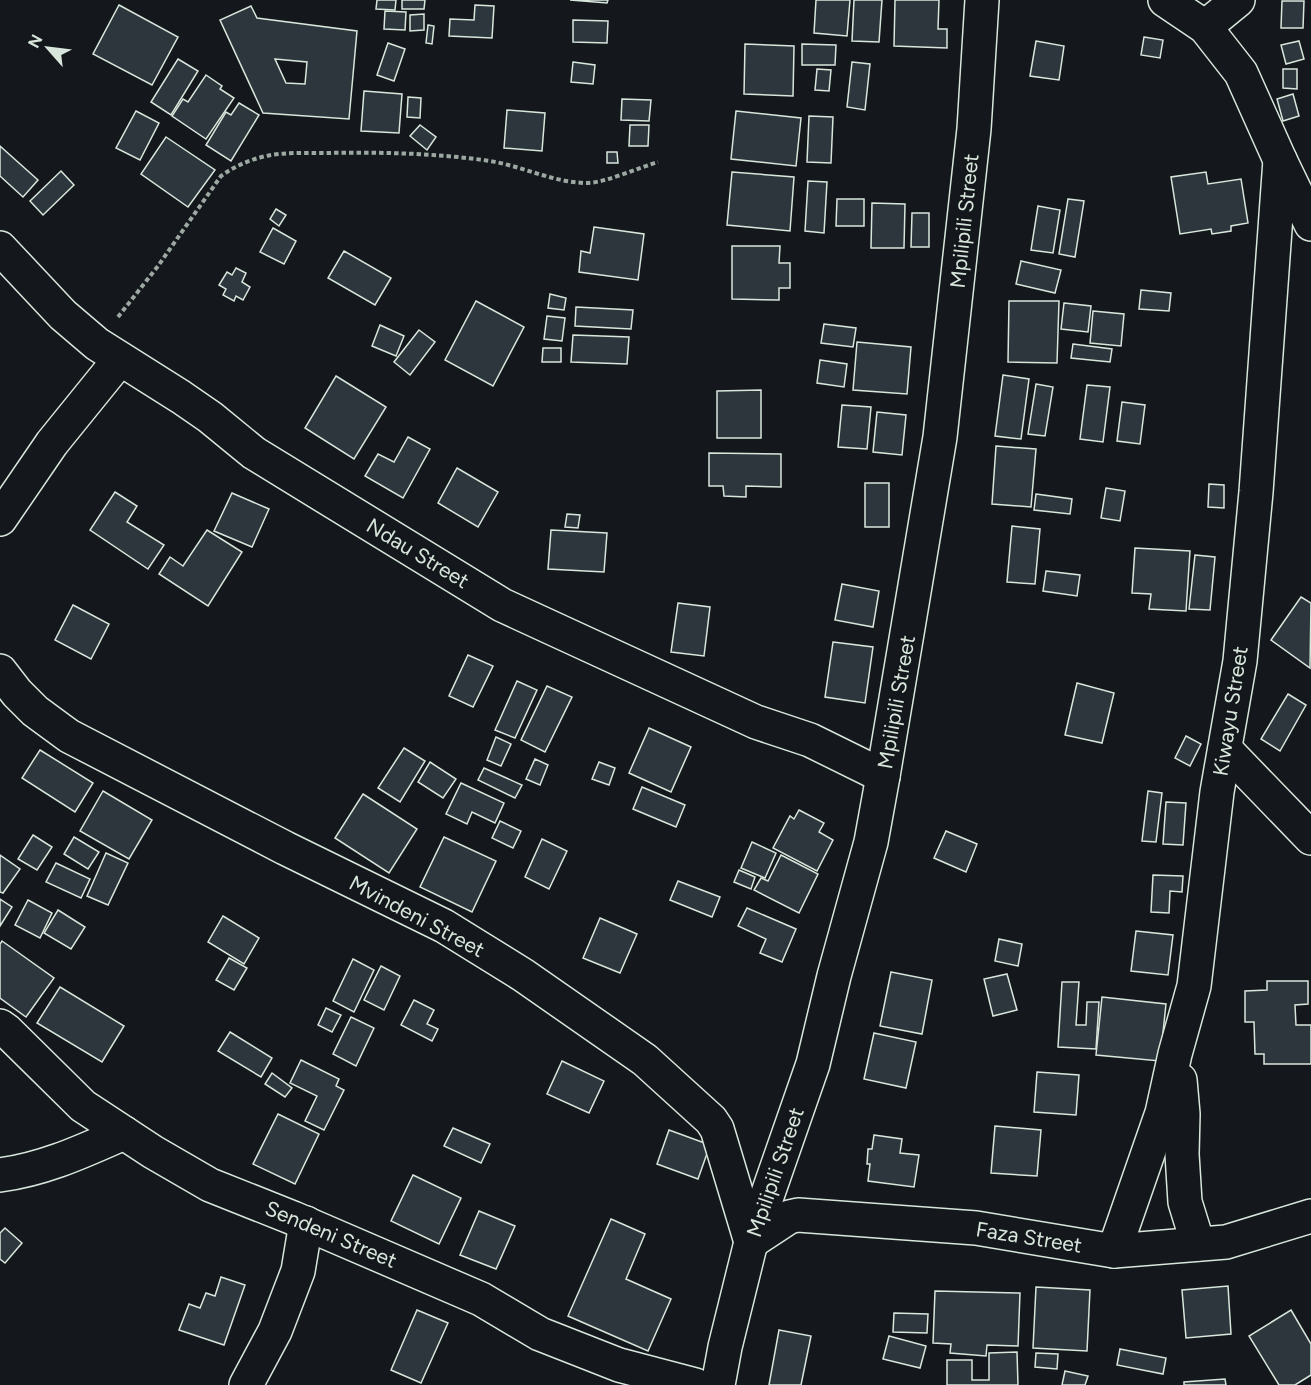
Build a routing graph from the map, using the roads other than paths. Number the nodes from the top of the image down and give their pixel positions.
1 (982, 0) edge
2 (1165, 0) edge
3 (1238, 0) edge
4 (1205, 27) junction
5 (1280, 160) junction
6 (1311, 224) edge
7 (1, 251) edge
8 (108, 351) junction
9 (0, 519) edge
10 (0, 671) edge
11 (1225, 749) junction
12 (883, 776) junction
13 (1311, 838) edge
14 (0, 1026) edge
15 (1175, 1054) junction
16 (124, 1133) junction
17 (0, 1175) edge
18 (1311, 1216) edge
19 (306, 1223) junction
20 (751, 1242) junction
21 (1198, 1244) junction
22 (1113, 1251) junction
23 (619, 1376) edge
24 (246, 1385) edge
25 (695, 1385) edge
26 (718, 1385) edge

1 - 12 street, Mpilipili Street
2 - 4 street
3 - 4 street
4 - 5 street
5 - 6 street
5 - 11 street, Kiwayu Street
7 - 8 street, Ndau Street
8 - 9 street
8 - 12 street, Ndau Street
10 - 20 street, Mvindeni Street
11 - 13 street
11 - 15 street, Kiwayu Street
12 - 20 street, Mpilipili Street
14 - 16 street, Sendeni Street
15 - 21 street
15 - 22 street, Kiwayu Street
16 - 17 street
16 - 19 street, Sendeni Street
18 - 21 street, Faza Street
19 - 23 street, Sendeni Street
19 - 24 street
20 - 22 street, Faza Street
20 - 26 street, Mpilipili Street
21 - 22 street, Faza Street
23 - 25 street, Sendeni Street

